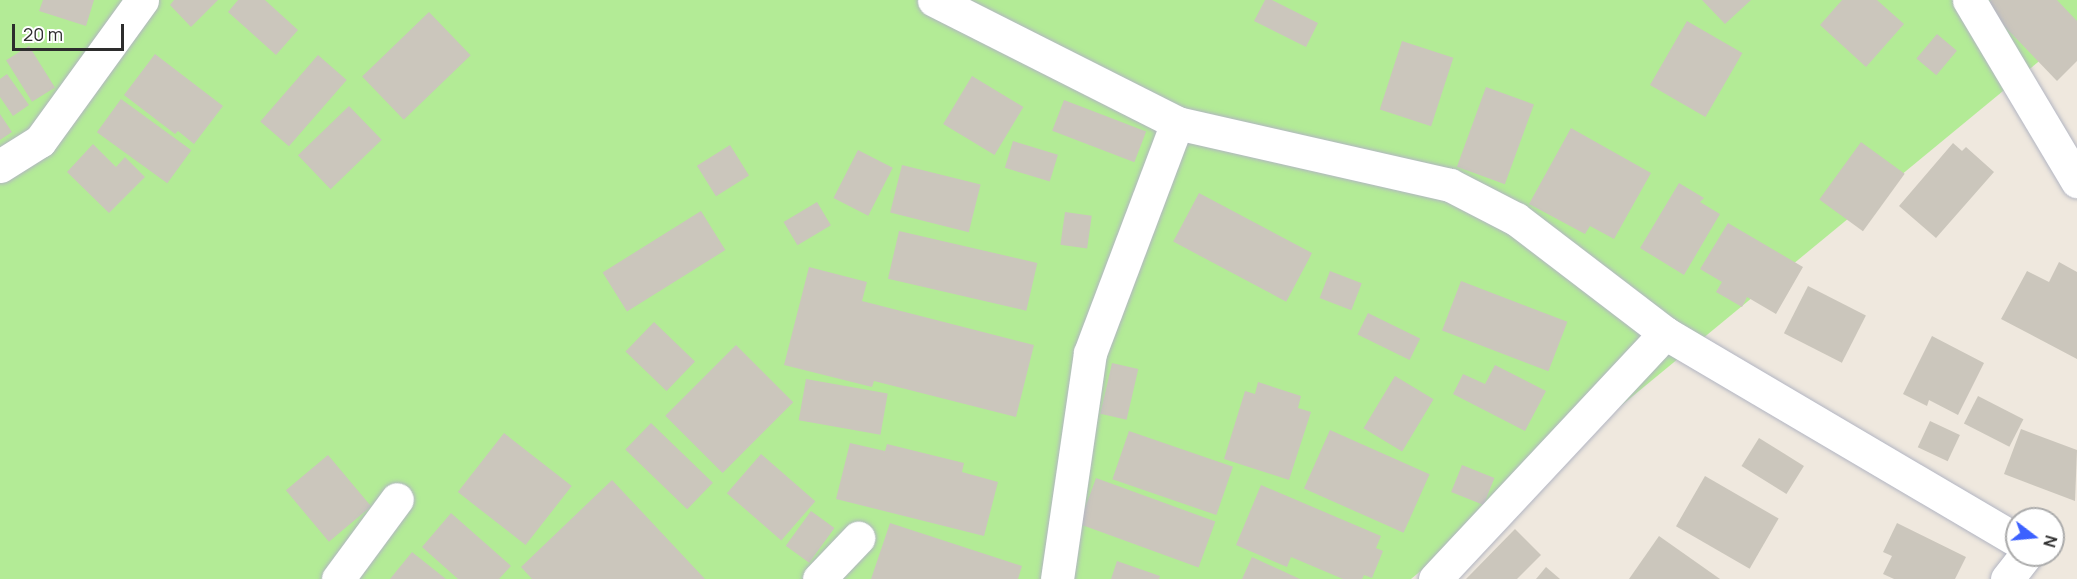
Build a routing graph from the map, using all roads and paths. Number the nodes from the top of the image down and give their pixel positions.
1 (142, 0) edge
2 (934, 0) edge
3 (1969, 0) edge
4 (1177, 123) junction
5 (0, 166) edge
6 (2077, 181) edge
7 (1665, 333) junction
8 (397, 499) dead end
9 (2005, 533) edge
10 (858, 538) dead end
11 (2016, 567) edge
12 (338, 579) edge
13 (819, 579) edge
14 (1057, 579) edge
15 (1435, 579) edge
16 (2007, 579) edge

1 - 5 street
2 - 4 street
3 - 6 street
4 - 7 street
4 - 14 street
7 - 9 street
7 - 15 street
8 - 12 street
10 - 13 street
11 - 16 street

